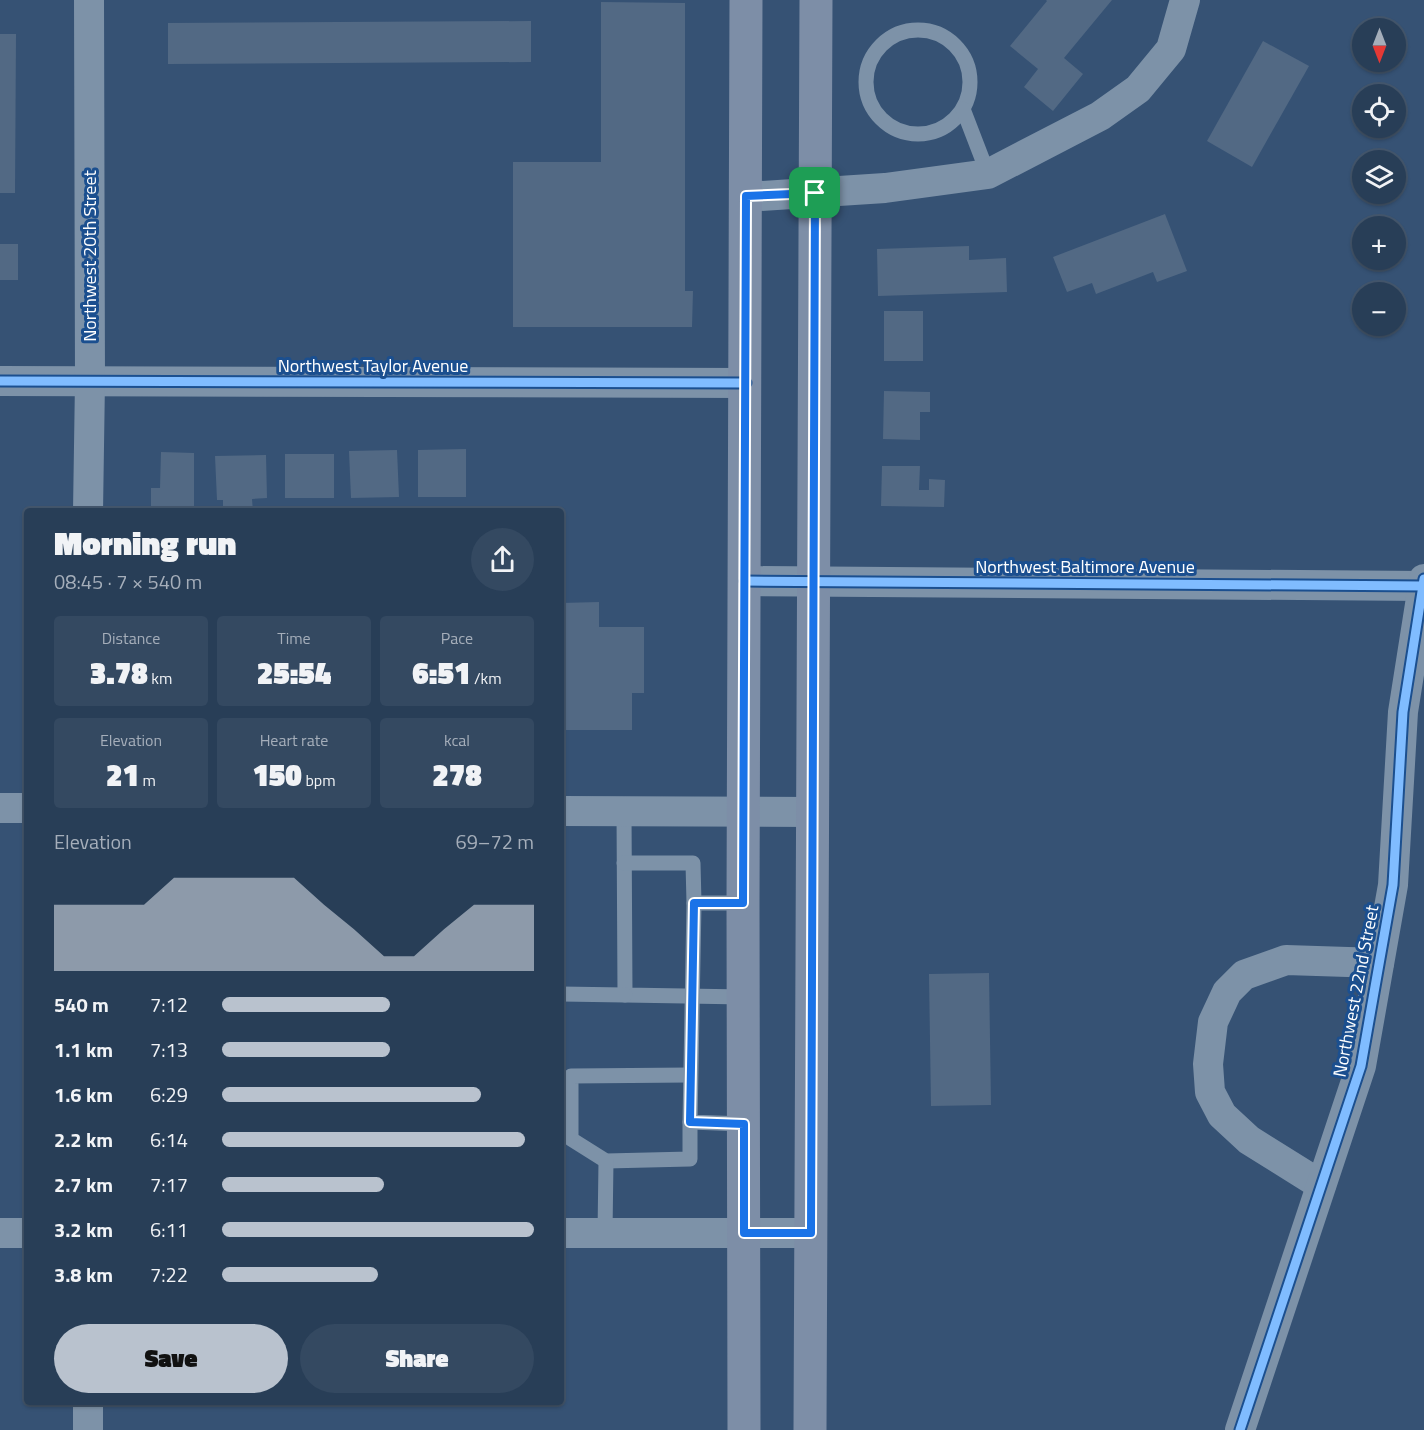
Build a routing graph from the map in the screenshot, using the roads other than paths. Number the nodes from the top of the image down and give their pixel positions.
1 (89, 0) edge
2 (746, 0) edge
3 (816, 0) edge
4 (1185, 0) edge
5 (963, 109) junction
6 (988, 174) junction
7 (815, 193) junction
8 (746, 196) junction
9 (0, 381) edge
10 (90, 381) junction
11 (746, 383) junction
12 (88, 508) edge
13 (745, 581) junction
14 (813, 581) junction
15 (1424, 584) edge
16 (0, 808) edge
17 (24, 808) edge
18 (564, 811) edge
19 (624, 811) junction
20 (745, 811) junction
21 (813, 812) junction
22 (624, 863) junction
23 (694, 903) junction
24 (743, 903) junction
25 (1379, 963) junction
26 (564, 994) edge
27 (625, 995) junction
28 (692, 996) junction
29 (745, 998) junction
30 (690, 1075) junction
31 (690, 1122) junction
32 (744, 1124) junction
33 (606, 1161) junction
34 (1321, 1185) junction
35 (0, 1233) edge
36 (24, 1233) edge
37 (564, 1233) edge
38 (605, 1233) junction
39 (744, 1233) junction
40 (811, 1233) junction
41 (88, 1405) edge
42 (88, 1430) edge
43 (744, 1430) edge
44 (810, 1430) edge
45 (1240, 1430) edge

1 - 10 street, Northwest 20th Street
2 - 8 main road
3 - 7 main road
4 - 6 street
5 - 5 lane
5 - 6 lane
6 - 7 street
7 - 8 street
7 - 14 main road
8 - 11 main road
9 - 10 street, Northwest Taylor Avenue
10 - 11 street, Northwest Taylor Avenue
10 - 12 street, Northwest 20th Street
11 - 13 main road
13 - 14 street, Northwest Baltimore Avenue
13 - 20 main road
14 - 15 street, Northwest Baltimore Avenue
14 - 21 main road
15 - 25 street, Northwest 22nd Street
16 - 17 street
18 - 19 street
19 - 20 street
19 - 22 lane
20 - 21 street
20 - 24 main road
21 - 40 main road
22 - 23 lane
22 - 27 lane
23 - 24 lane
23 - 28 lane
24 - 29 main road
25 - 34 street, Northwest 22nd Street
25 - 34 street, Northwest 22nd Street
26 - 27 lane
27 - 28 lane
28 - 29 lane
28 - 30 lane
29 - 32 main road
30 - 31 lane
30 - 33 lane
31 - 32 lane
31 - 33 lane
32 - 39 main road
33 - 38 lane
34 - 45 street, Northwest 22nd Street
35 - 36 street
37 - 38 street
38 - 39 street
39 - 40 street
39 - 43 main road
40 - 44 main road
41 - 42 street

